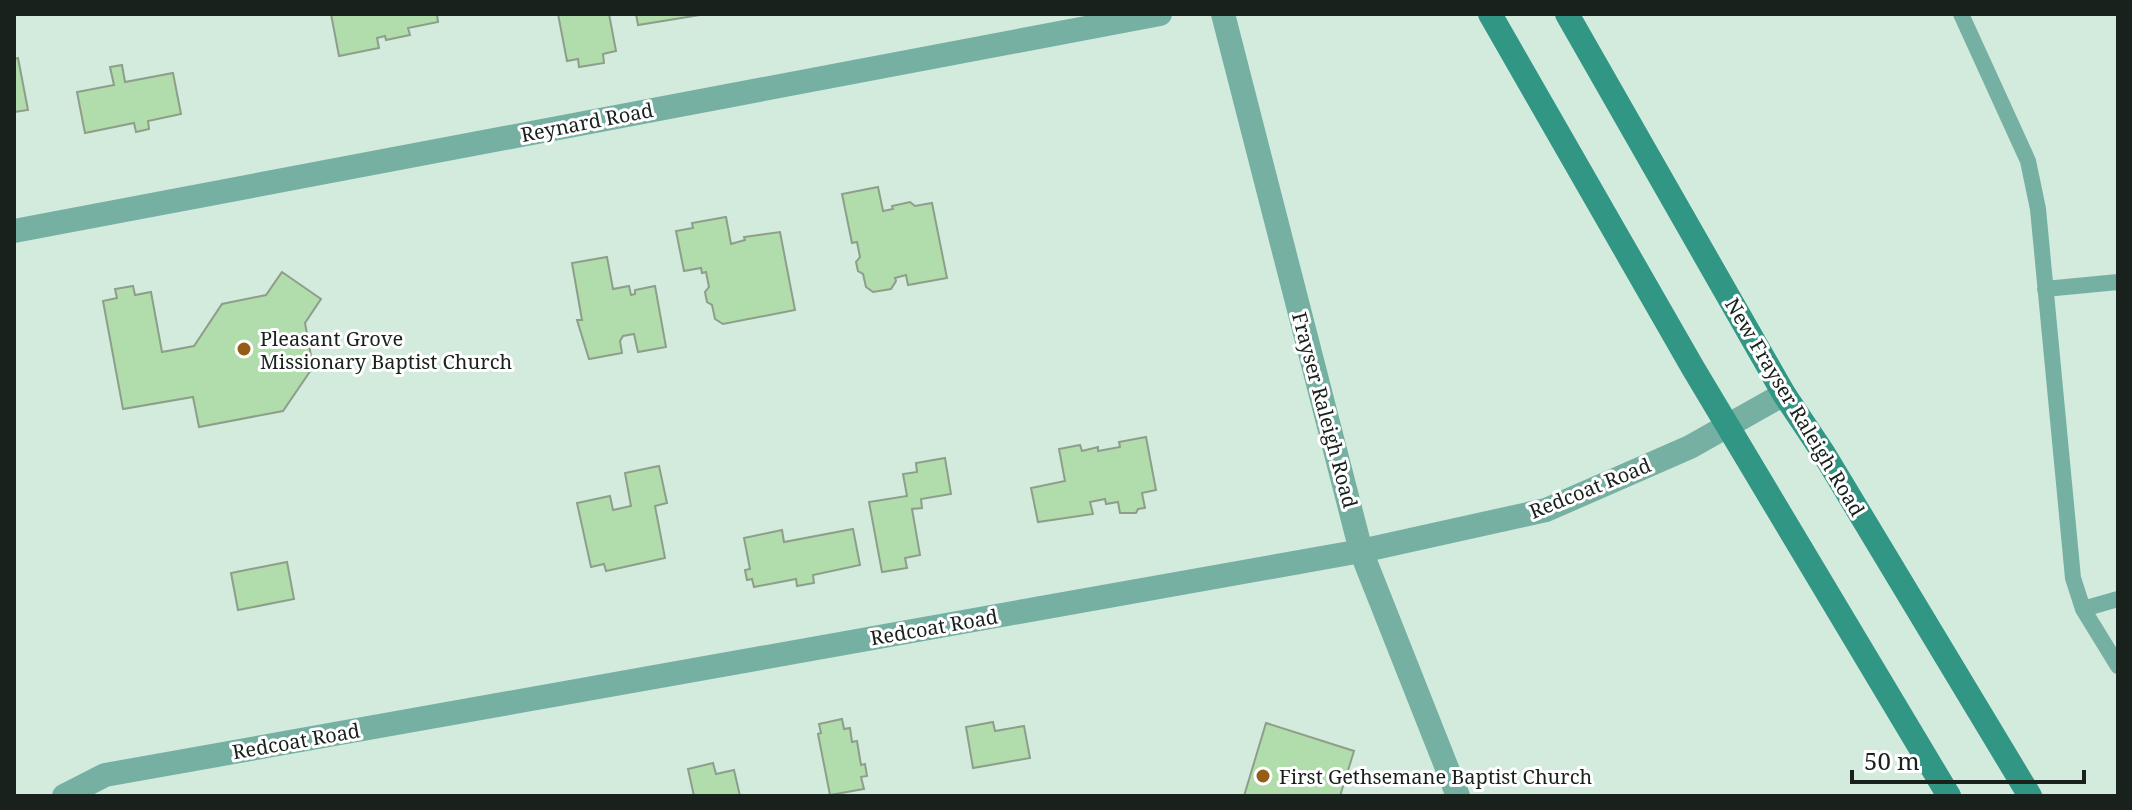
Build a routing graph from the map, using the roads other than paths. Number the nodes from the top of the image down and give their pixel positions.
1 (1160, 14) edge
2 (1223, 14) edge
3 (1490, 14) edge
4 (1567, 14) edge
5 (1961, 14) edge
6 (14, 231) edge
7 (2118, 282) edge
8 (2045, 289) junction
9 (1784, 394) junction
10 (1730, 426) junction
11 (1361, 551) junction
12 (2118, 599) edge
13 (2083, 609) junction
14 (2118, 666) edge
15 (64, 796) edge
16 (1458, 796) edge
17 (1949, 796) edge
18 (2030, 796) edge

1 - 6 street, Reynard Road
2 - 11 street, Frayser Raleigh Road
3 - 10 main road
4 - 9 main road, New Frayser Raleigh Road
5 - 8 lane
7 - 8 lane
8 - 13 lane
9 - 10 street, Redcoat Road
9 - 18 main road, New Frayser Raleigh Road
10 - 11 street, Redcoat Road
10 - 17 main road
11 - 15 street, Redcoat Road
11 - 16 street, Frayser Raleigh Road
12 - 13 lane
13 - 14 lane

